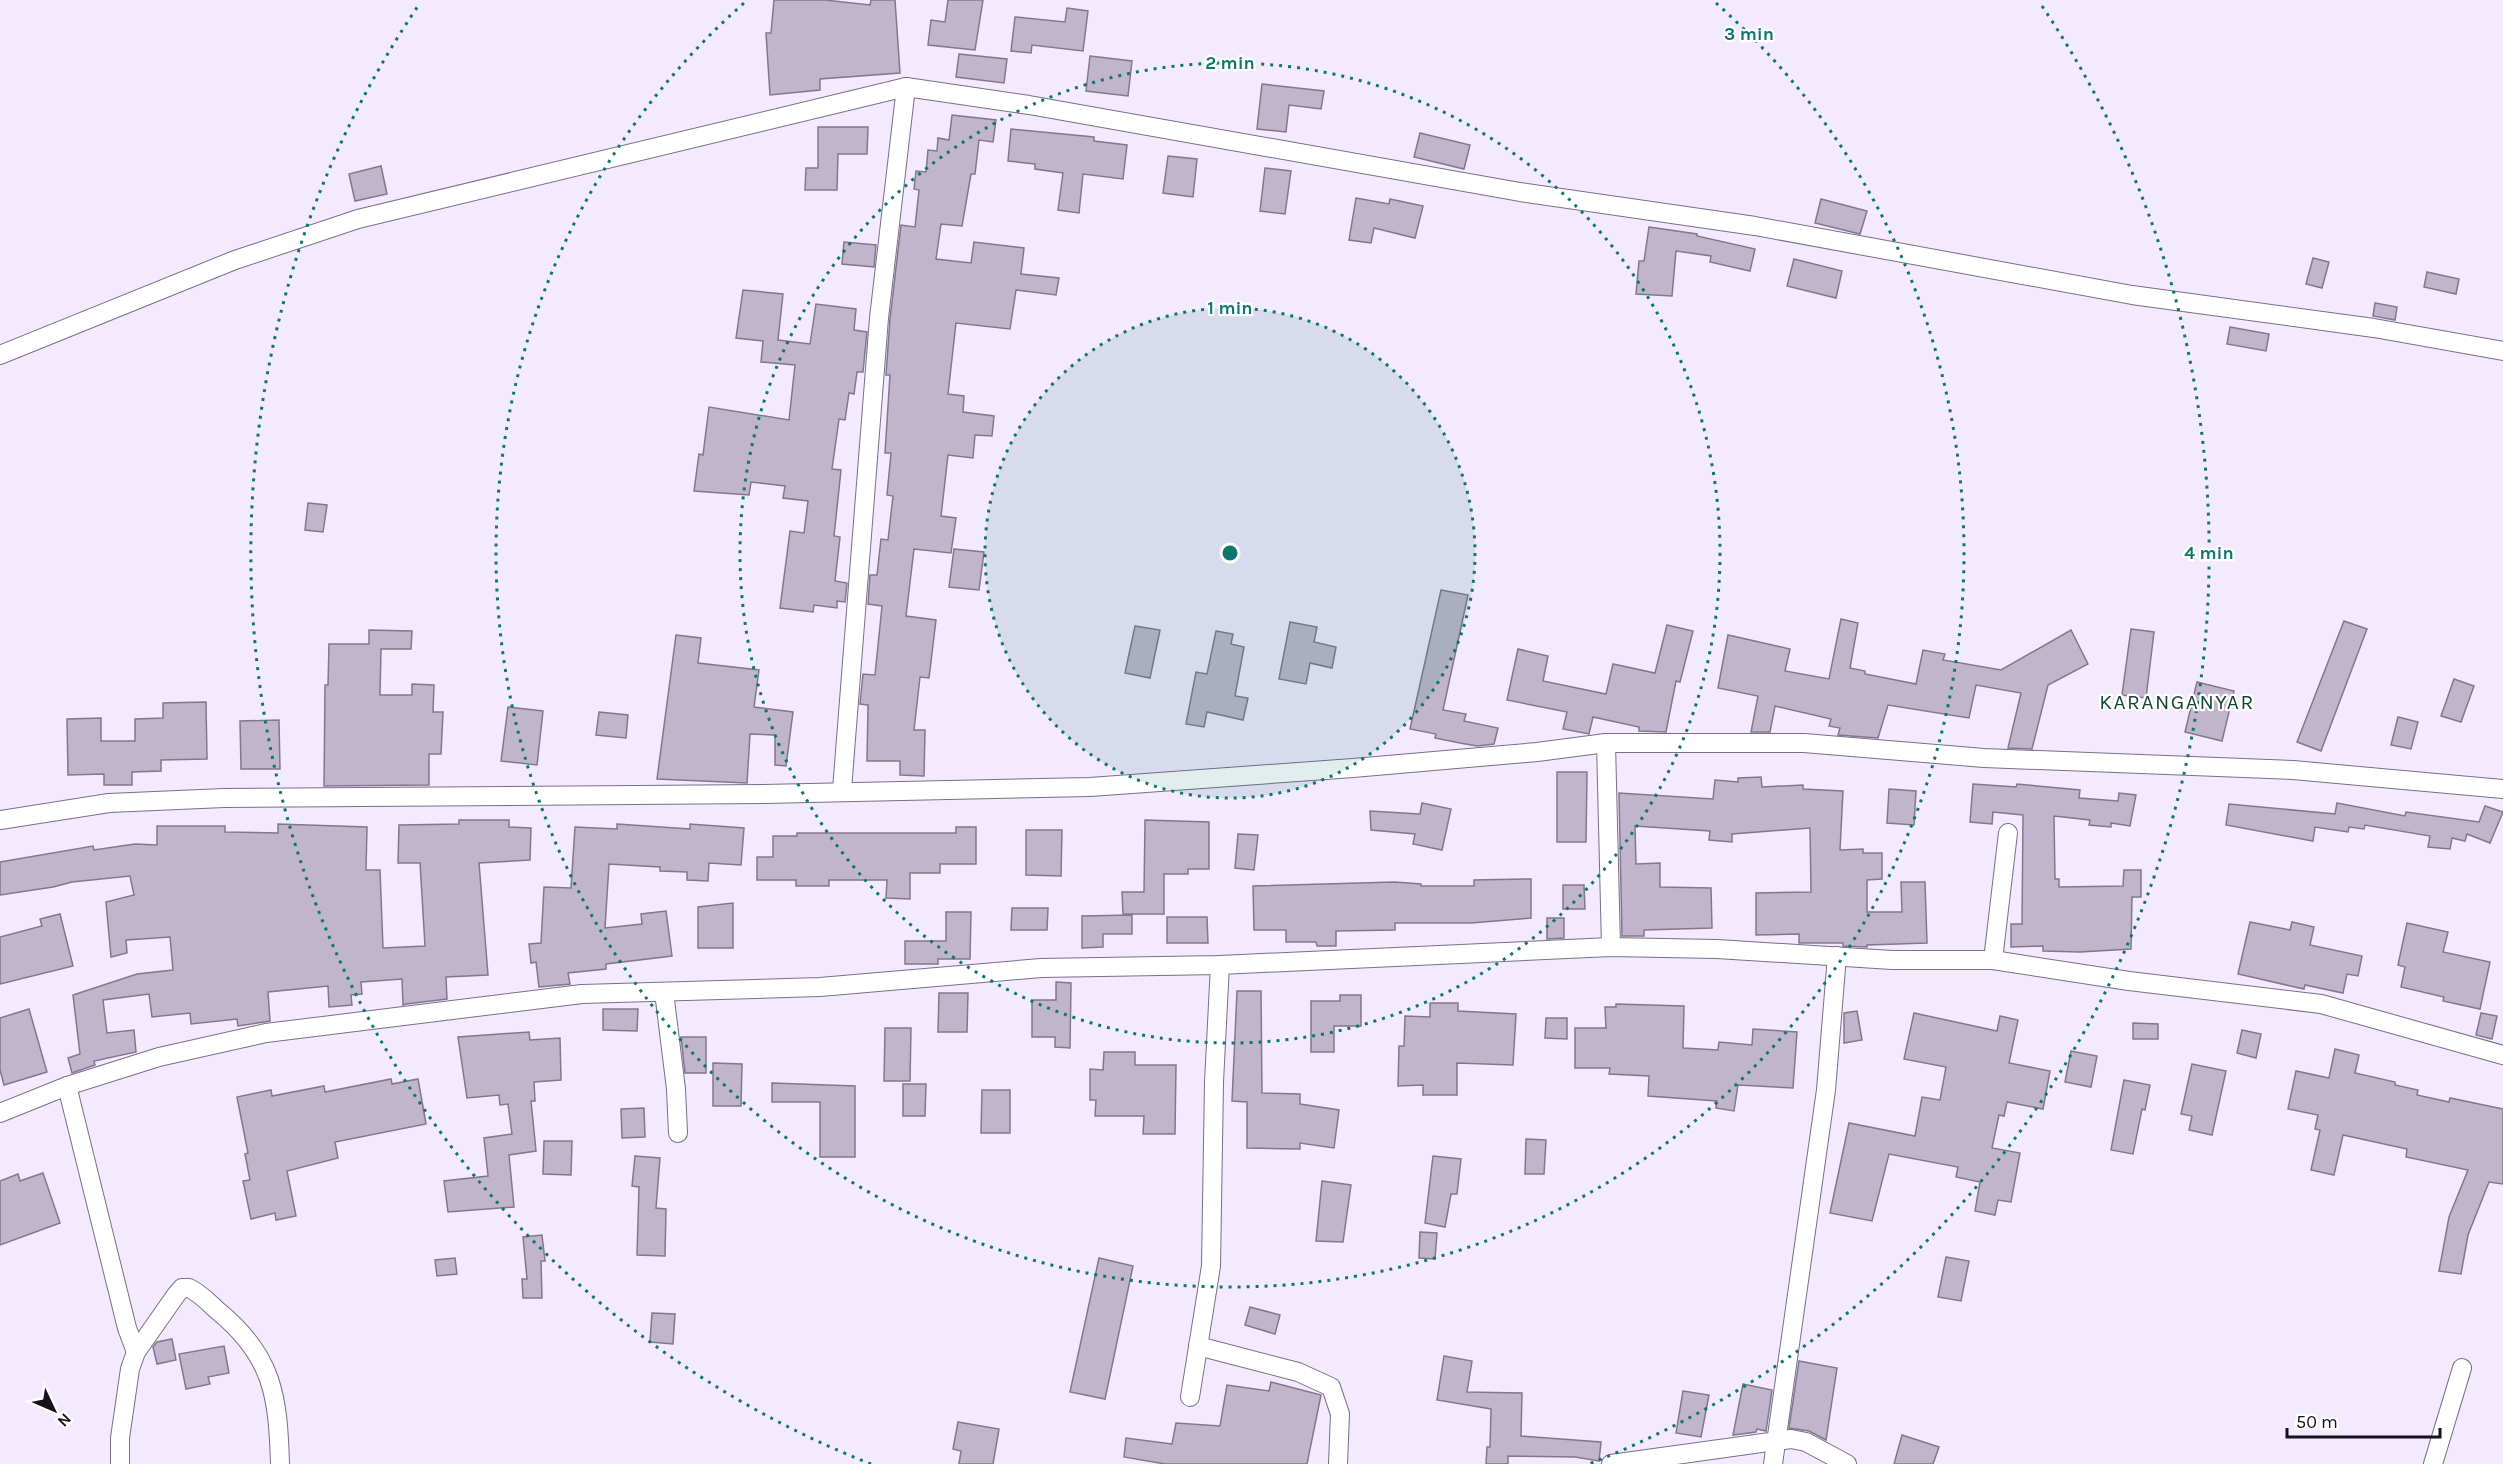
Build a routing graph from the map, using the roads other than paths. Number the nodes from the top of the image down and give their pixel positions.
1 (906, 87) junction
2 (2503, 351) edge
3 (0, 355) edge
4 (1606, 743) junction
5 (2503, 789) edge
6 (842, 790) junction
7 (0, 820) edge
8 (2008, 833) dead end
9 (1611, 947) junction
10 (1837, 956) junction
11 (1993, 960) junction
12 (1220, 965) junction
13 (664, 992) junction
14 (2503, 1055) edge
15 (67, 1086) junction
16 (0, 1113) edge
17 (678, 1132) dead end
18 (1198, 1346) junction
19 (136, 1352) junction
20 (2462, 1368) dead end
21 (1190, 1397) dead end
22 (1775, 1452) edge
23 (120, 1464) edge
24 (280, 1464) edge
25 (1338, 1464) edge
26 (1611, 1464) edge
27 (1847, 1464) edge
28 (2433, 1464) edge

1 - 2 street
1 - 3 street
1 - 6 street
4 - 5 street
4 - 6 street
4 - 9 street
6 - 7 street
8 - 11 street
9 - 10 street
9 - 12 street
10 - 11 street
10 - 22 street
11 - 14 street
12 - 13 street
12 - 18 street
13 - 15 street
13 - 17 street
15 - 16 street
15 - 19 street
18 - 21 street
18 - 25 street
19 - 23 street
19 - 24 street
20 - 28 street
22 - 26 street
22 - 27 street

